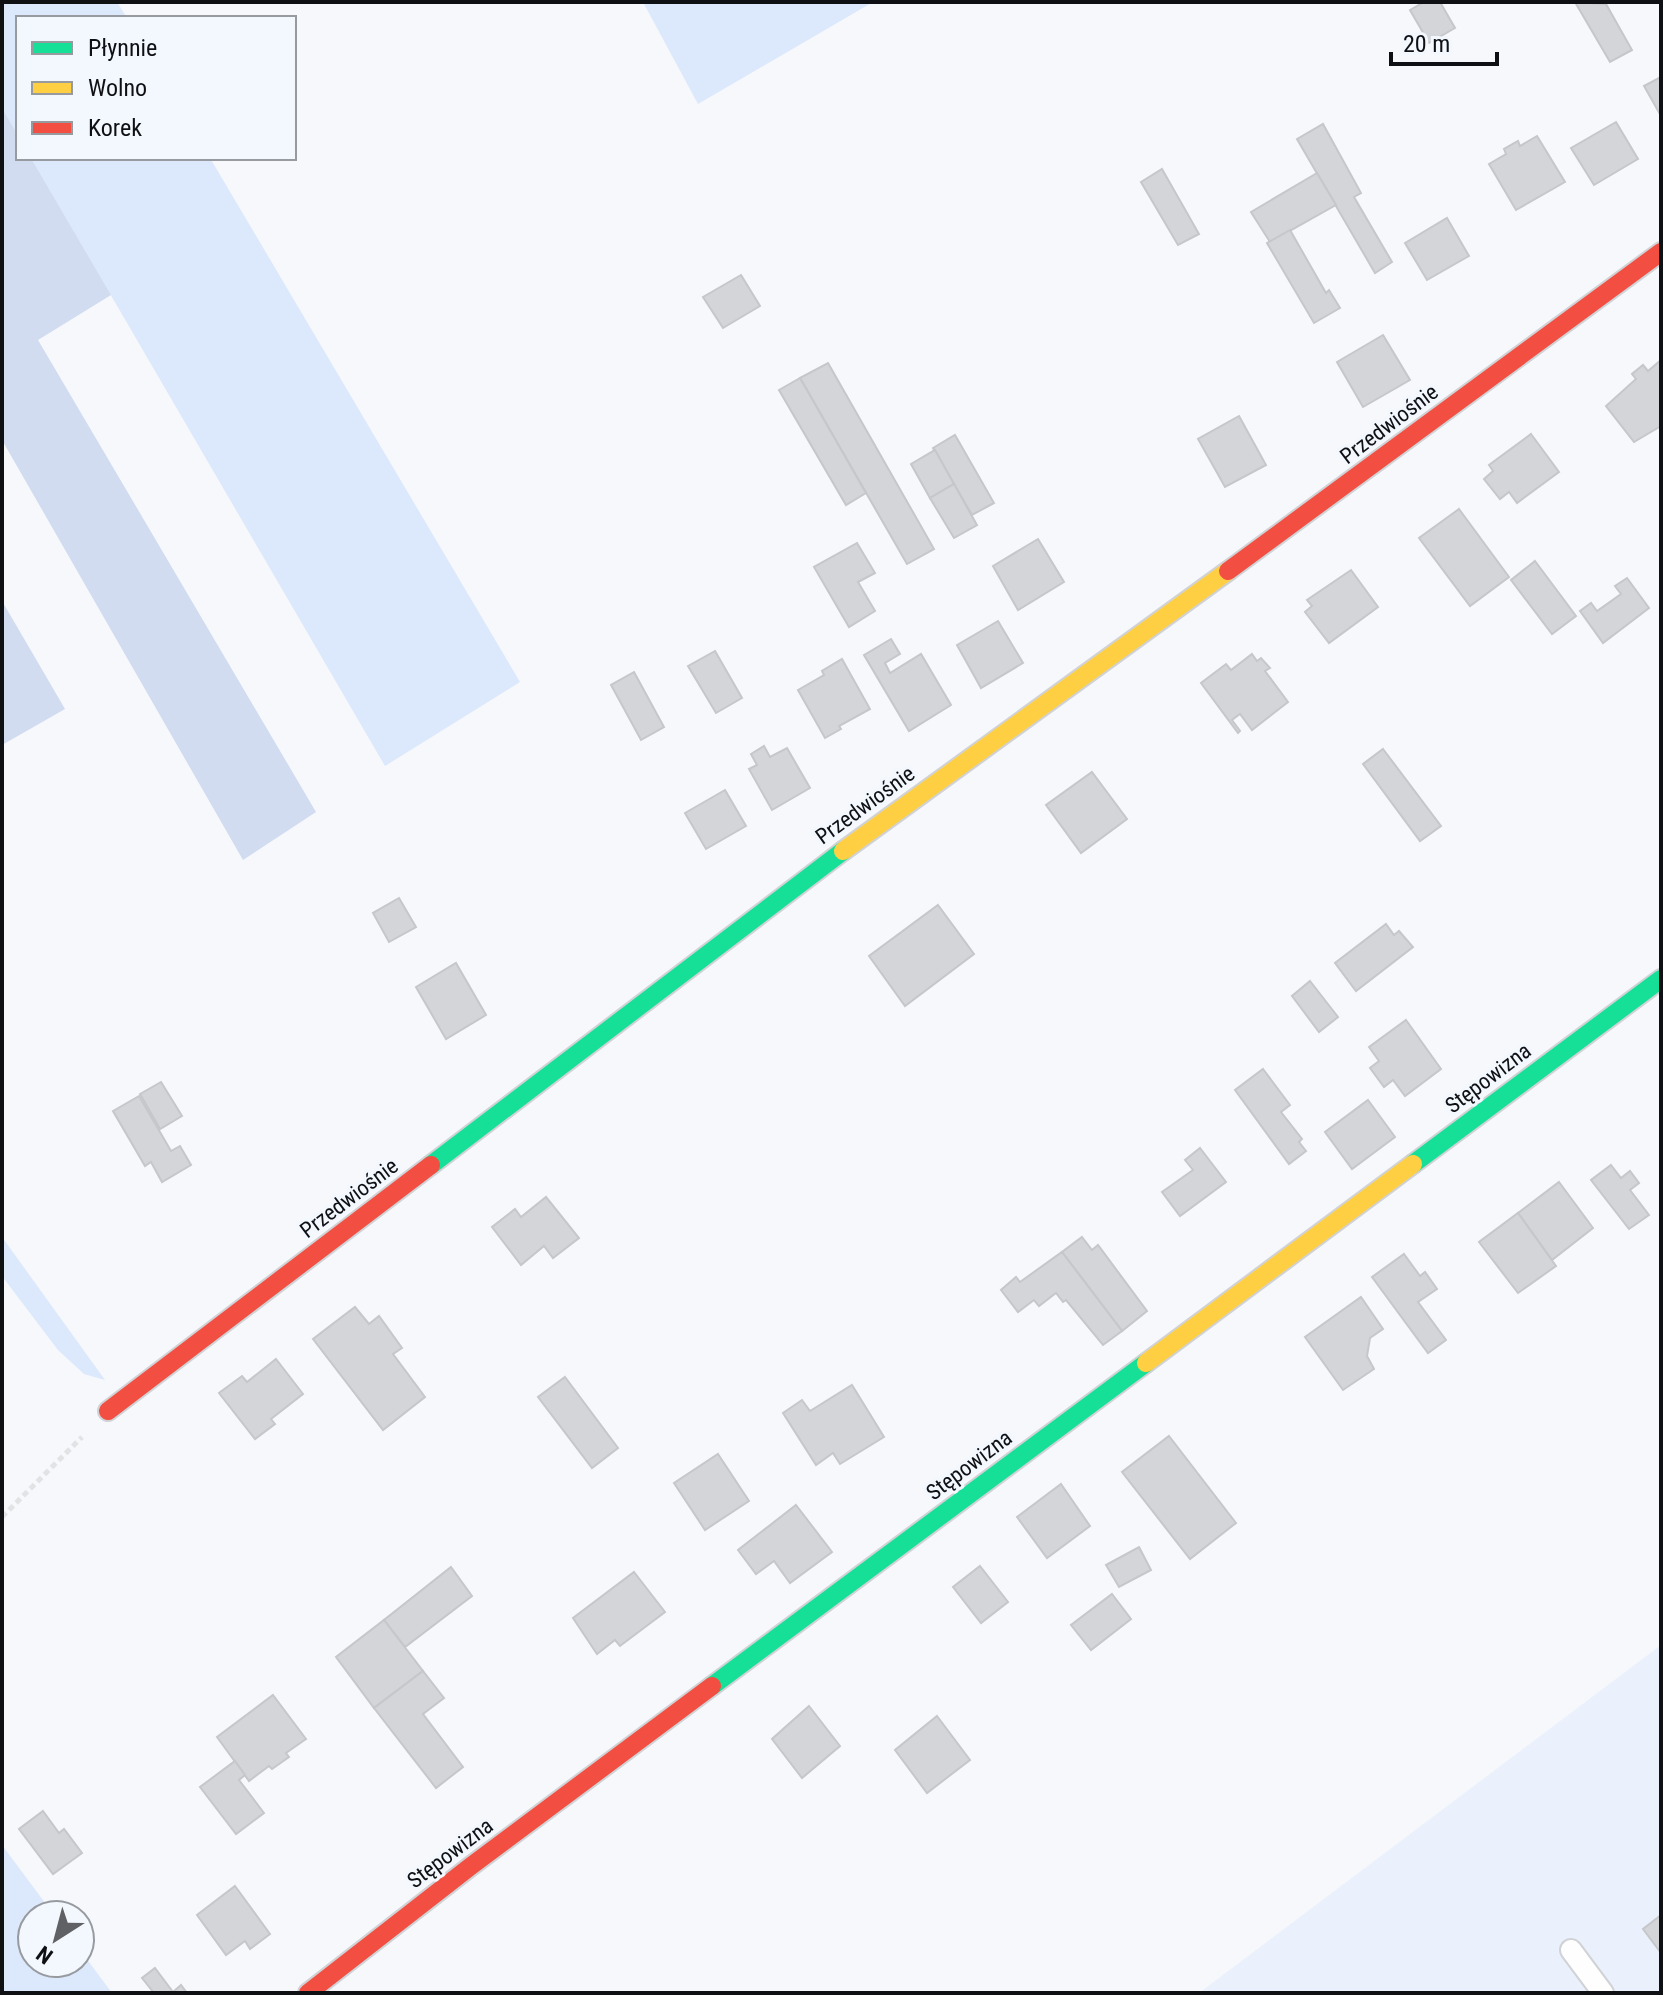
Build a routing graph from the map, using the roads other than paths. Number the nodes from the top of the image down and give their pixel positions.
1 (1661, 252) edge
2 (1661, 979) edge
3 (108, 1411) road end
4 (1571, 1950) dead end
5 (308, 1993) edge
6 (1603, 1993) edge

1 - 3 street, Przedwiośnie
2 - 5 street, Stępowizna
4 - 6 lane

